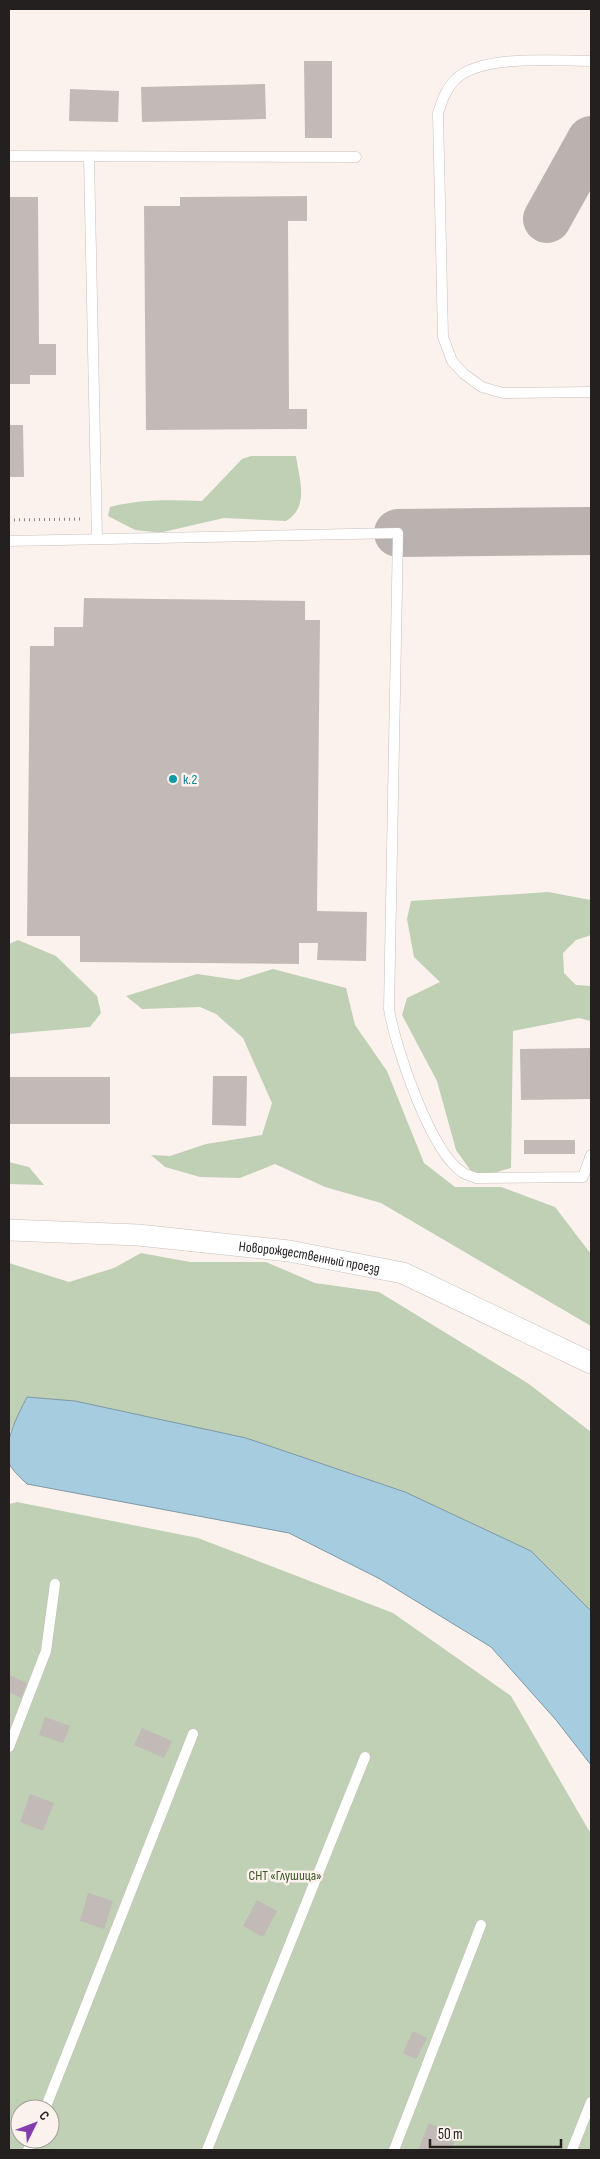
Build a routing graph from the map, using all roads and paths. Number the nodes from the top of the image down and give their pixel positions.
1 (591, 61) edge
2 (9, 156) edge
3 (89, 157) junction
4 (356, 157) dead end
5 (591, 392) edge
6 (97, 518) junction
7 (9, 520) edge
8 (97, 540) junction
9 (9, 541) edge
10 (591, 1154) edge
11 (9, 1230) edge
12 (591, 1362) edge
13 (55, 1584) dead end
14 (193, 1734) dead end
15 (9, 1747) edge
16 (365, 1757) dead end
17 (481, 1926) dead end
18 (49, 2099) edge
19 (591, 2102) edge
20 (207, 2150) edge
21 (394, 2150) edge
22 (572, 2150) edge

1 - 5 lane
2 - 3 lane
3 - 4 lane
3 - 6 lane
6 - 7 path
6 - 8 lane
8 - 9 lane
8 - 10 lane
11 - 12 street, Новорождественный проезд
13 - 15 lane
14 - 18 lane
16 - 20 lane
17 - 21 lane
19 - 22 lane

